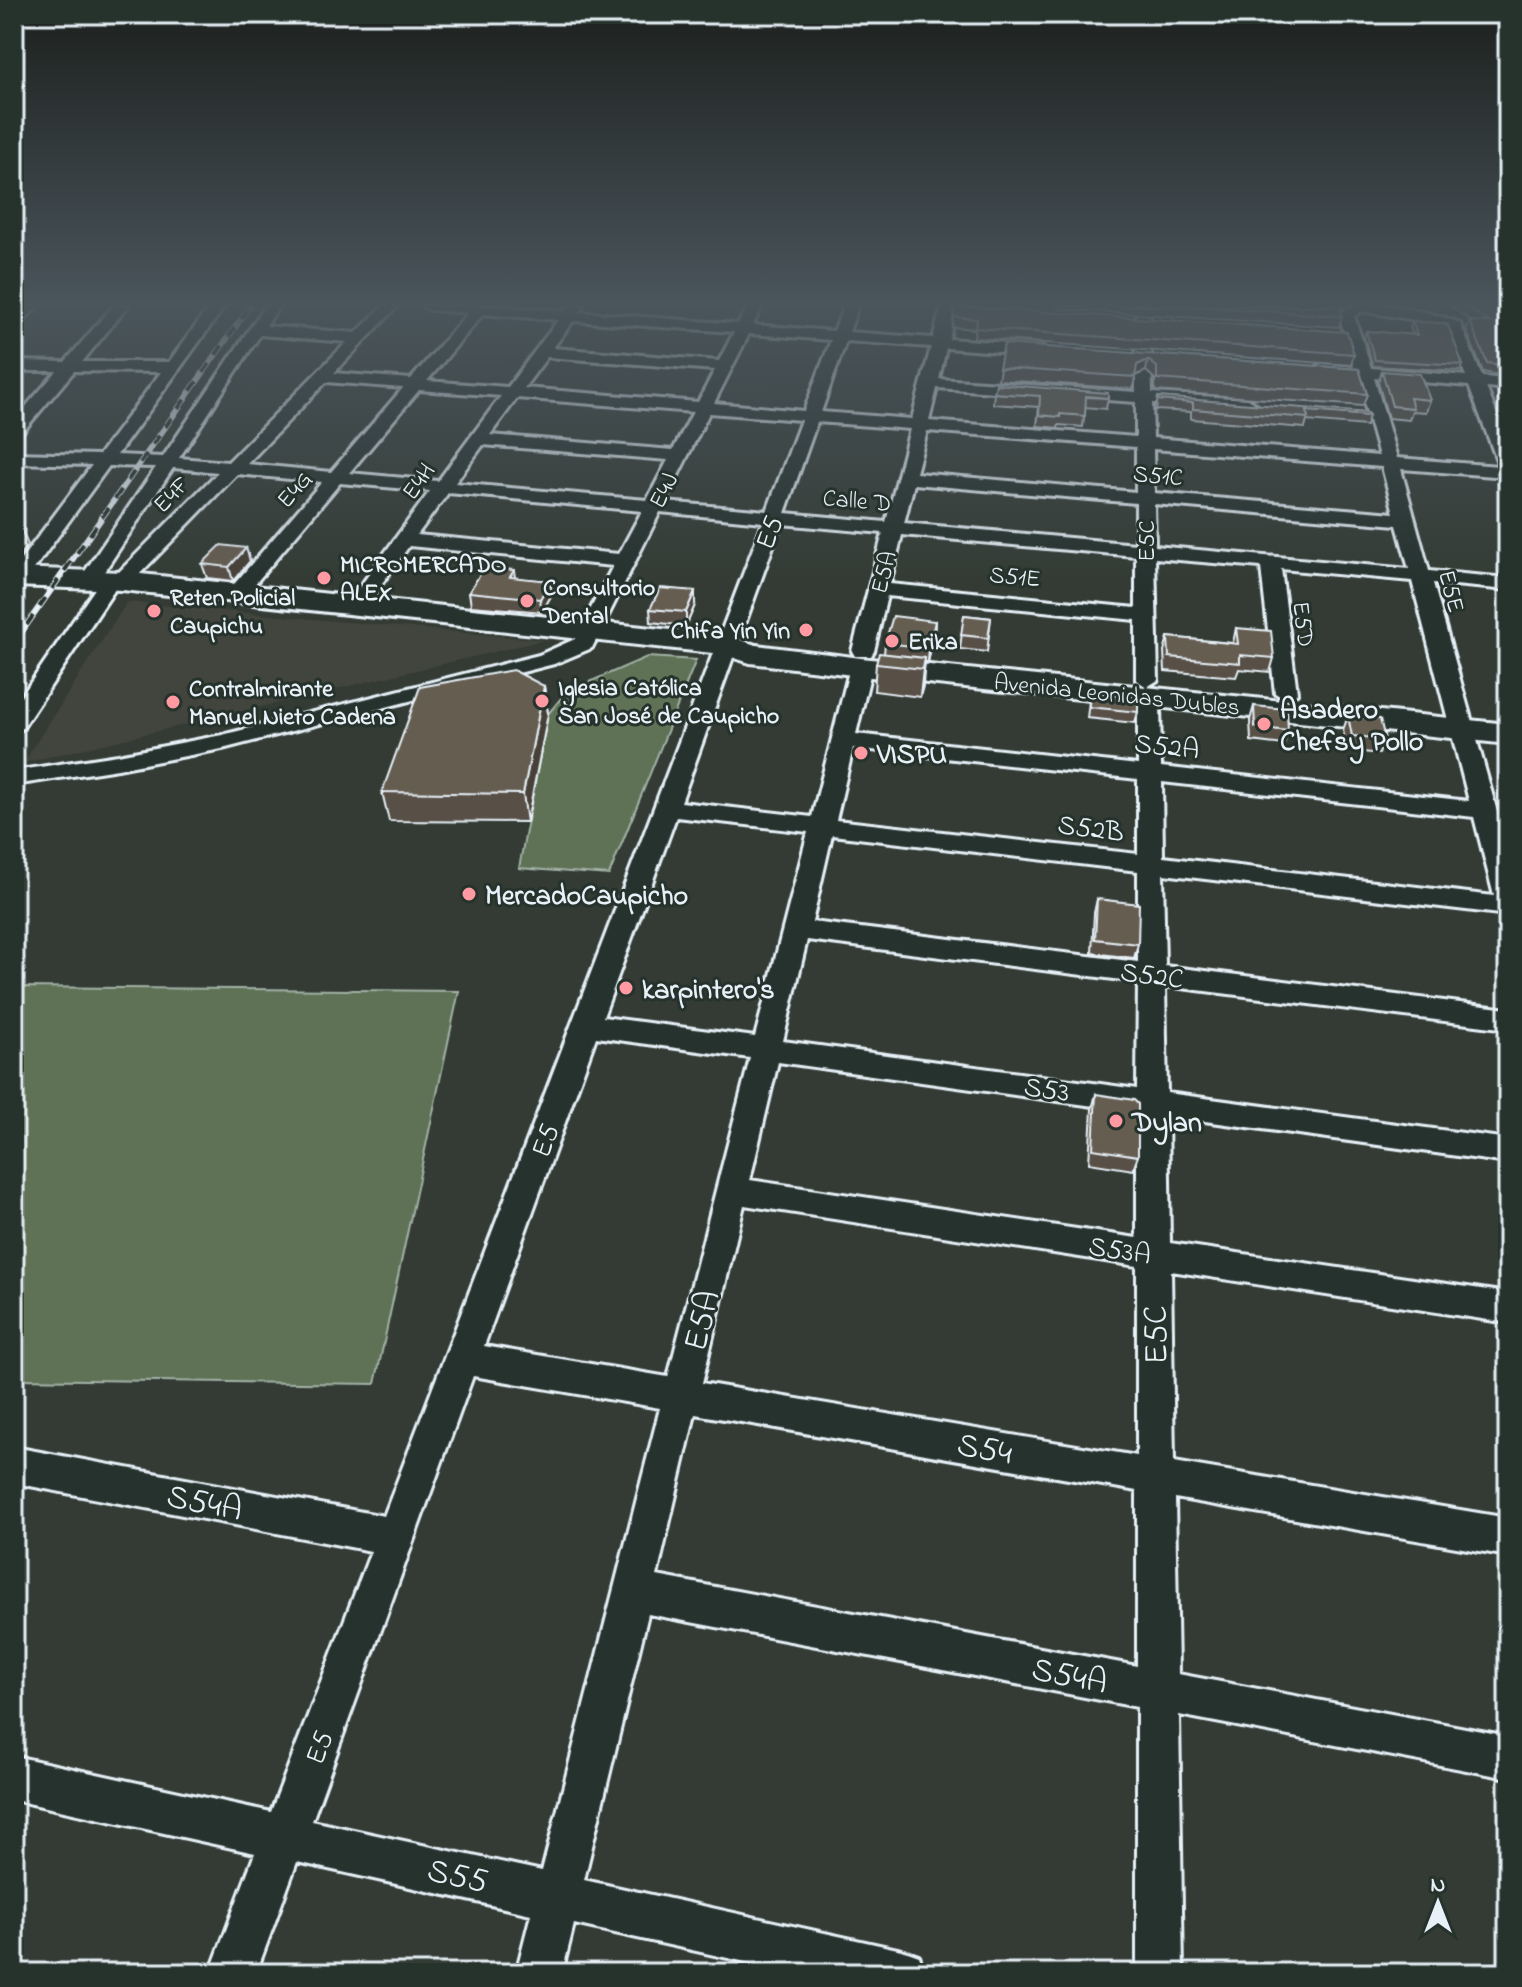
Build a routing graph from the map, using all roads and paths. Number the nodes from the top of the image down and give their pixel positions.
1 (42, 399) edge
2 (149, 399) edge
3 (210, 399) edge
4 (300, 399) edge
5 (403, 399) edge
6 (509, 399) edge
7 (586, 399) edge
8 (709, 399) edge
9 (817, 399) edge
10 (926, 399) edge
11 (1145, 399) edge
12 (1179, 399) edge
13 (1367, 399) edge
14 (1483, 399) edge
15 (1269, 406) edge
16 (704, 408) junction
17 (810, 416) junction
18 (919, 425) junction
19 (14, 431) edge
20 (479, 439) junction
21 (1145, 443) junction
22 (680, 456) junction
23 (14, 458) edge
24 (105, 458) junction
25 (167, 462) junction
26 (1390, 463) junction
27 (1508, 466) edge
28 (231, 470) junction
29 (1508, 472) edge
30 (906, 478) junction
31 (334, 479) junction
32 (442, 489) junction
33 (1146, 498) junction
34 (654, 508) junction
35 (772, 518) junction
36 (1405, 520) junction
37 (893, 529) junction
38 (404, 540) junction
39 (1146, 552) junction
40 (627, 561) junction
41 (1270, 563) junction
42 (1421, 576) junction
43 (15, 579) edge
44 (107, 581) junction
45 (1508, 584) edge
46 (878, 589) junction
47 (236, 594) junction
48 (355, 607) junction
49 (1147, 615) junction
50 (592, 631) junction
51 (728, 645) junction
52 (862, 659) junction
53 (1148, 689) junction
54 (1286, 693) junction
55 (1508, 714) edge
56 (1459, 719) junction
57 (14, 724) edge
58 (1508, 734) edge
59 (843, 740) junction
60 (1150, 773) junction
61 (14, 778) edge
62 (667, 808) junction
63 (1484, 810) junction
64 (822, 826) junction
65 (1150, 865) junction
66 (1508, 898) edge
67 (1508, 906) edge
68 (796, 929) junction
69 (1151, 974) junction
70 (1508, 1019) edge
71 (587, 1025) junction
72 (767, 1049) junction
73 (1152, 1103) junction
74 (1508, 1151) edge
75 (732, 1190) junction
76 (1153, 1254) junction
77 (1508, 1308) edge
78 (463, 1358) junction
79 (681, 1395) junction
80 (14, 1465) edge
81 (1155, 1476) junction
82 (396, 1537) junction
83 (1508, 1537) edge
84 (633, 1591) junction
85 (1157, 1690) junction
86 (1508, 1757) edge
87 (15, 1780) edge
88 (284, 1837) junction
89 (558, 1896) junction
90 (233, 1973) edge
91 (539, 1973) edge
92 (902, 1973) edge
93 (1160, 1973) edge

1 - 19 street
2 - 24 street
3 - 25 street
4 - 28 street, E4F
5 - 31 street, E4G
6 - 20 street, E4H
7 - 16 street
8 - 16 street, E4J
9 - 17 street, E5
10 - 18 street, E5A
11 - 21 street, E5C
12 - 15 street
13 - 26 street, E5E
14 - 27 street
16 - 17 street
16 - 22 street, E4J
17 - 18 street
17 - 35 street, E5
18 - 21 street
18 - 30 street, E5A
20 - 22 street
20 - 32 street, E4H
21 - 26 street
21 - 33 street, E5C
22 - 34 street, E4J
23 - 24 street, Calle D
24 - 25 street, Calle D
24 - 43 street
25 - 28 street, Calle D
25 - 44 street
26 - 29 street
26 - 36 street, E5E
28 - 31 street, Calle D
28 - 44 street, E4F
30 - 33 street, S51C
30 - 37 street, E5A
31 - 32 street, Calle D
31 - 47 street, E4G
32 - 34 street, Calle D
32 - 38 street, E4H
33 - 36 street, S51C
33 - 39 street, E5C
34 - 35 street, Calle D
34 - 40 street, E4J
35 - 37 street, Calle D
35 - 51 street, E5
36 - 42 street, E5E
37 - 39 street, Calle D
37 - 46 street, E5A
38 - 40 street
38 - 48 street, E4H
39 - 41 street, Calle D
39 - 49 street, E5C
40 - 50 street, E4J
41 - 42 street, Calle D
41 - 54 street, E5D
42 - 45 street, Calle D
42 - 56 street, E5E
43 - 44 main road, Avenida Leonidas Dubles
44 - 47 main road, Avenida Leonidas Dubles
44 - 57 street, E4F
46 - 49 street, S51E
46 - 52 street, E5A
47 - 48 main road, Avenida Leonidas Dubles
48 - 50 main road, Avenida Leonidas Dubles
49 - 53 street, E5C
50 - 51 main road, Avenida Leonidas Dubles
50 - 61 street
51 - 52 main road, Avenida Leonidas Dubles
51 - 62 street, E5
52 - 53 main road, Avenida Leonidas Dubles
52 - 59 street, E5A
53 - 54 main road, Avenida Leonidas Dubles
53 - 56 main road, Avenida Leonidas Dubles
53 - 60 street, E5C
54 - 56 main road, Avenida Leonidas Dubles
55 - 56 main road, Avenida Leonidas Dubles
56 - 58 main road, Avenida Leonidas Dubles
56 - 63 street, E5E
59 - 60 street, S52A
59 - 64 street, E5A
60 - 63 street, S52A
60 - 65 street, E5C
62 - 64 street, S52B
62 - 71 street, E5
63 - 66 street, E5E
64 - 65 street, S52B
64 - 68 street, E5A
65 - 67 street, S52B
65 - 69 street, E5C
68 - 69 street, S52C
68 - 72 street, E5A
69 - 70 street, S52C
69 - 73 street, E5C
71 - 72 street, S53
71 - 78 street, E5
72 - 73 street, S53
72 - 75 street, E5A
73 - 74 street, S53
73 - 76 street, E5C
75 - 76 street, S53A
75 - 79 street, E5A
76 - 77 street, S53A
76 - 81 street, E5C
78 - 79 street, S54
78 - 82 street, E5
79 - 81 street, S54
79 - 84 street, E5A
80 - 82 street, S54A
81 - 83 street, S54
81 - 85 street, E5C
82 - 88 street, E5
84 - 85 street, S54A
84 - 89 street, E5A
85 - 86 street, S54A
85 - 93 street, E5C
87 - 88 street, S55
88 - 89 street, S55
88 - 90 street, E5
89 - 91 street, E5A
89 - 92 street, S55

